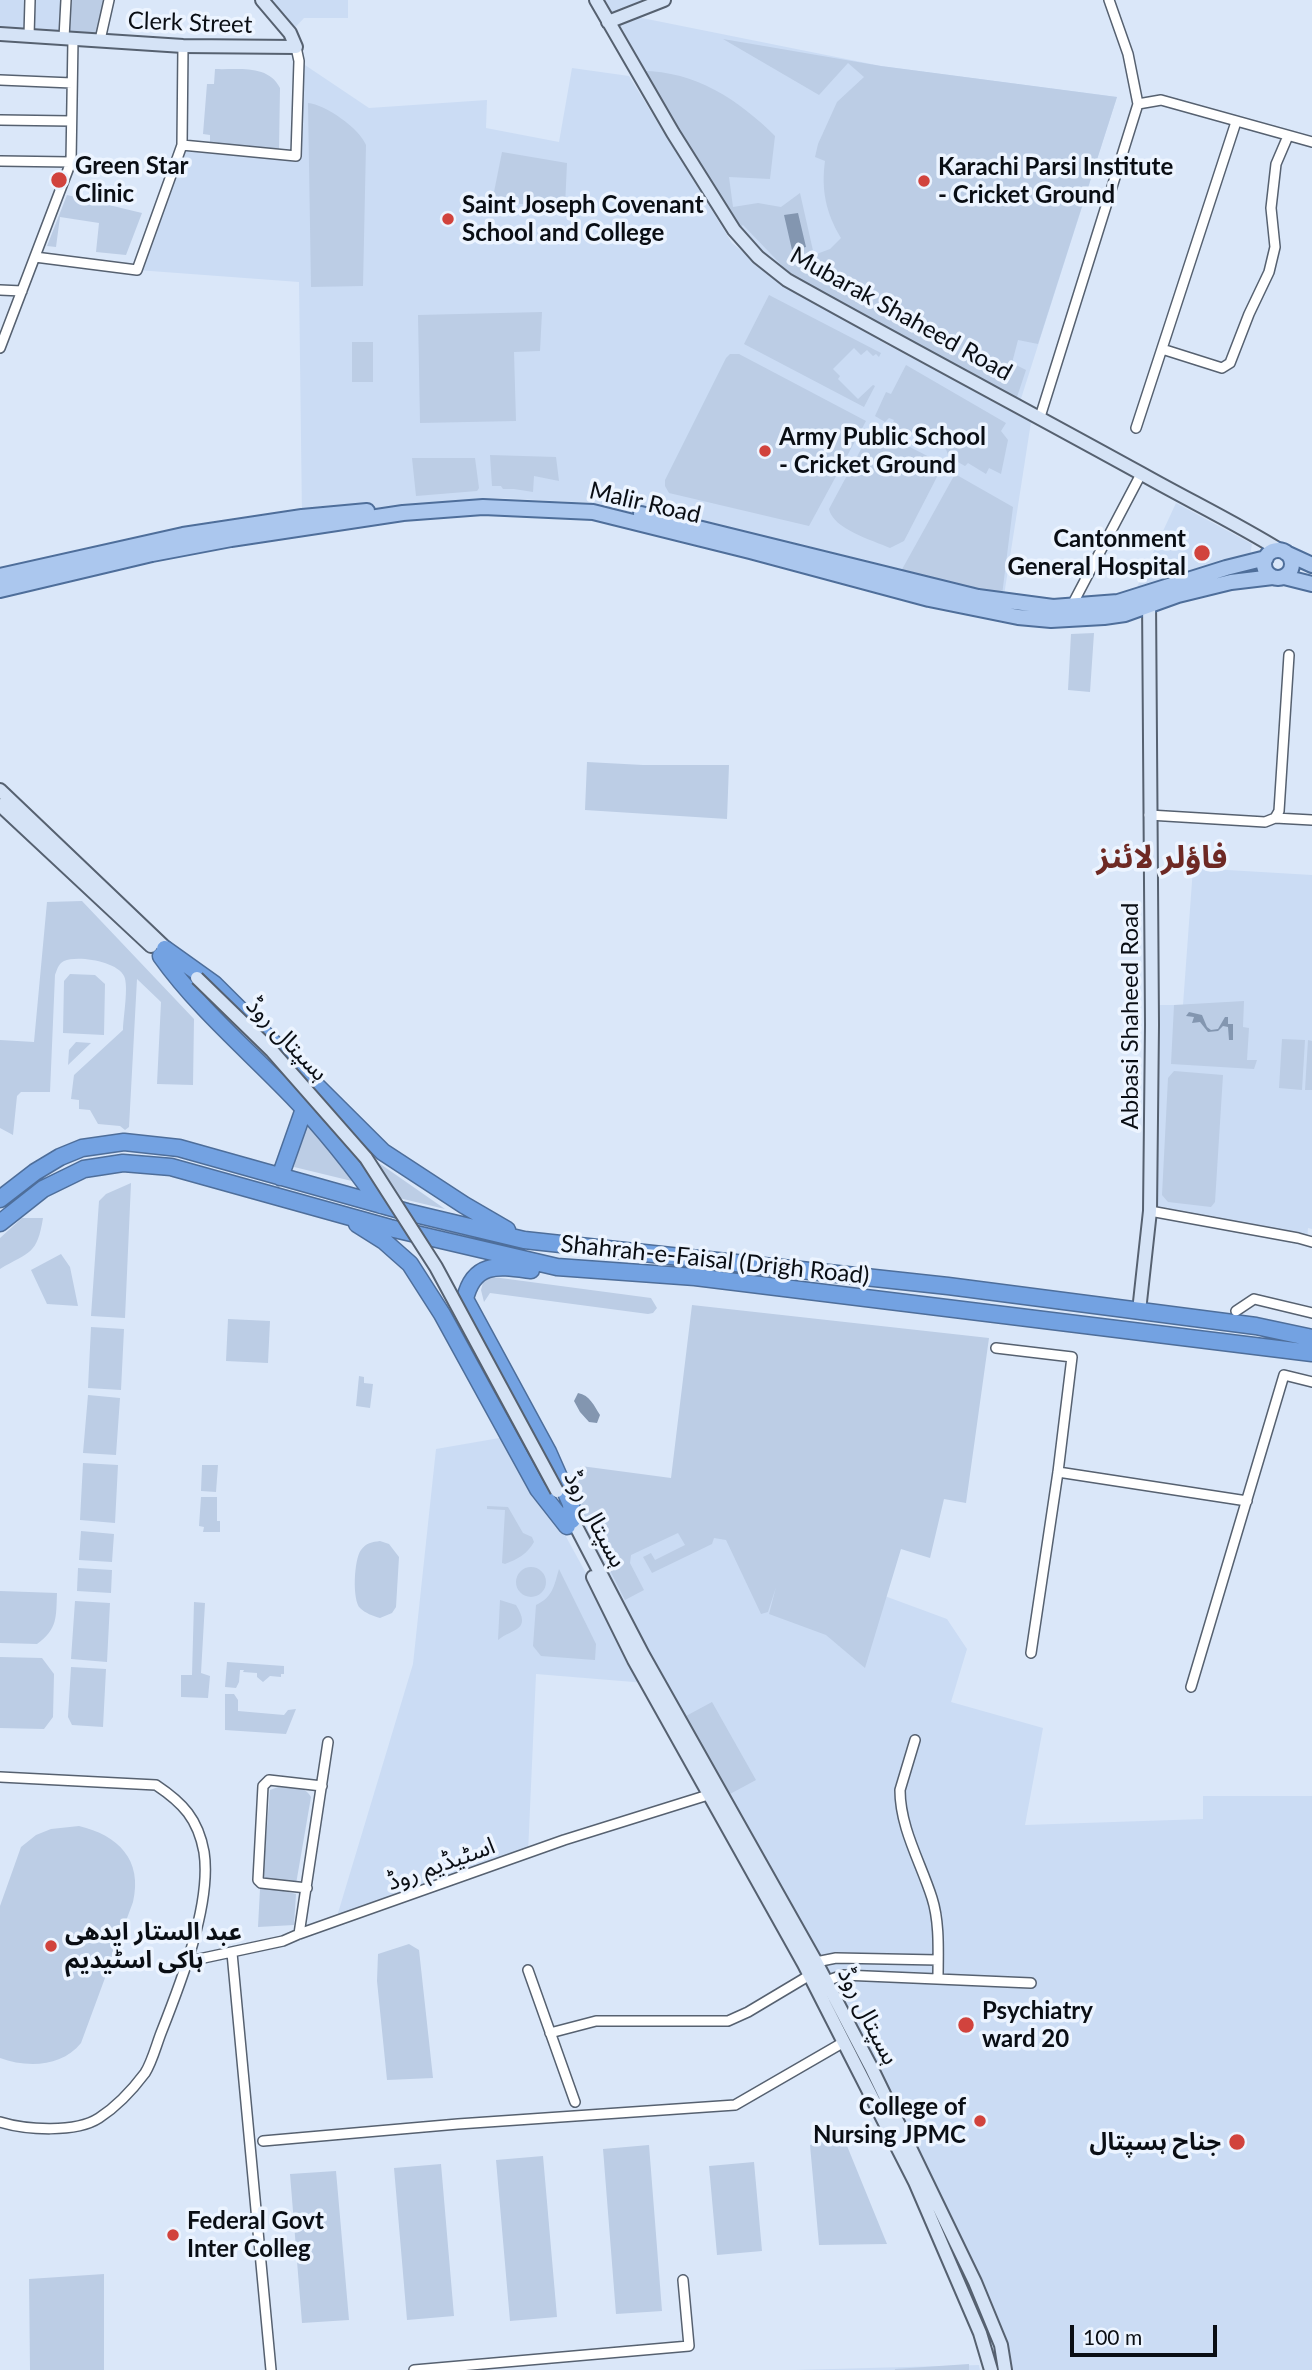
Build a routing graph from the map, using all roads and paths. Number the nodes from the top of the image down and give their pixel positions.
1 (30, 0) edge
2 (66, 0) edge
3 (109, 0) edge
4 (262, 0) edge
5 (596, 0) edge
6 (664, 0) edge
7 (1108, 0) edge
8 (608, 22) junction
9 (0, 34) edge
10 (29, 36) junction
11 (68, 38) junction
12 (100, 40) junction
13 (183, 46) junction
14 (296, 47) junction
15 (0, 80) edge
16 (72, 83) junction
17 (1138, 104) junction
18 (0, 120) edge
19 (71, 121) junction
20 (1236, 122) junction
21 (1288, 136) junction
22 (1312, 142) edge
23 (182, 145) junction
24 (0, 160) edge
25 (72, 162) junction
26 (35, 257) junction
27 (0, 290) edge
28 (22, 291) junction
29 (0, 348) edge
30 (1161, 349) junction
31 (1040, 417) junction
32 (1136, 428) dead end
33 (1140, 474) junction
34 (1254, 534) junction
35 (1284, 552) junction
36 (1266, 557) junction
37 (1312, 565) edge
38 (0, 576) edge
39 (1278, 577) junction
40 (1312, 583) edge
41 (0, 590) edge
42 (1149, 600) junction
43 (1071, 607) junction
44 (1289, 655) dead end
45 (0, 790) edge
46 (0, 805) edge
47 (1149, 815) junction
48 (1275, 818) junction
49 (1312, 820) edge
50 (163, 952) junction
51 (304, 1110) junction
52 (377, 1146) junction
53 (280, 1177) junction
54 (362, 1178) junction
55 (0, 1199) edge
56 (381, 1205) junction
57 (1150, 1212) junction
58 (342, 1214) junction
59 (0, 1223) edge
60 (524, 1240) junction
61 (1312, 1242) edge
62 (557, 1268) junction
63 (1139, 1311) junction
64 (1236, 1311) dead end
65 (1312, 1312) edge
66 (1312, 1338) edge
67 (996, 1348) dead end
68 (1312, 1353) edge
69 (1312, 1382) edge
70 (1058, 1472) junction
71 (1247, 1501) junction
72 (569, 1523) junction
73 (1031, 1653) dead end
74 (1191, 1687) dead end
75 (915, 1740) dead end
76 (328, 1742) dead end
77 (0, 1777) edge
78 (322, 1786) junction
79 (708, 1795) junction
80 (307, 1888) junction
81 (299, 1934) junction
82 (232, 1953) junction
83 (938, 1960) junction
84 (185, 1962) junction
85 (816, 1962) junction
86 (528, 1970) dead end
87 (810, 1975) junction
88 (937, 1979) junction
89 (826, 1981) junction
90 (1031, 1983) dead end
91 (550, 2033) junction
92 (844, 2042) junction
93 (575, 2102) dead end
94 (0, 2122) edge
95 (263, 2141) dead end
96 (683, 2280) dead end
97 (271, 2370) edge
98 (414, 2370) edge
99 (990, 2370) edge
100 (1005, 2370) edge

1 - 10 street
2 - 11 street
3 - 12 street
4 - 14 main road
5 - 8 main road, Mubarak Shaheed Road
6 - 8 main road
7 - 17 street
8 - 31 main road, Mubarak Shaheed Road
9 - 10 main road, Clerk Street
10 - 11 main road, Clerk Street
11 - 12 main road, Clerk Street
11 - 16 street
12 - 13 main road, Clerk Street
13 - 14 main road, Clerk Street
13 - 23 street
14 - 23 street
15 - 16 street
16 - 19 street
17 - 20 street
17 - 31 street
18 - 19 street
19 - 25 street
20 - 21 street
20 - 30 street
21 - 22 street
21 - 30 street
23 - 26 street
24 - 25 street
25 - 26 street
26 - 28 street
27 - 28 street
28 - 29 street
30 - 32 street
31 - 33 main road, Mubarak Shaheed Road
33 - 34 main road, Mubarak Shaheed Road
33 - 43 street
34 - 35 main road, Mubarak Shaheed Road
34 - 36 main road
35 - 36 main road
35 - 37 main road, Mubarak Shaheed Road
35 - 39 main road
36 - 39 main road
36 - 42 main road, Malir Road
38 - 43 main road, Malir Road
39 - 40 main road
39 - 42 main road, Malir Road
41 - 42 main road, Malir Road
42 - 43 main road, Malir Road
42 - 47 main road, Abbasi Shaheed Road
44 - 48 street
45 - 50 main road, ہسپتال روڈ
46 - 50 main road, ہسپتال روڈ
47 - 48 street
47 - 57 main road, Abbasi Shaheed Road
48 - 49 street
50 - 51 highway
50 - 52 highway
50 - 72 main road, ہسپتال روڈ, bridge
51 - 53 highway
51 - 54 highway
52 - 54 highway
52 - 60 highway
53 - 55 highway, Shahrah-e-Faisal (Drigh Road)
53 - 56 highway, Shahrah-e-Faisal (Drigh Road)
54 - 56 highway
56 - 60 highway, Shahrah-e-Faisal (Drigh Road)
57 - 61 street
57 - 63 main road, Abbasi Shaheed Road
58 - 59 highway, Shahrah-e-Faisal (Drigh Road)
58 - 62 highway, Shahrah-e-Faisal (Drigh Road)
58 - 72 highway
60 - 63 highway, Shahrah-e-Faisal (Drigh Road)
62 - 68 highway, Shahrah-e-Faisal (Drigh Road)
62 - 72 highway
63 - 66 highway, Shahrah-e-Faisal (Drigh Road)
64 - 65 street
67 - 70 street
69 - 71 street
70 - 71 street
70 - 73 street
71 - 74 street
72 - 79 main road, ہسپتال روڈ
72 - 85 main road, ہسپتال روڈ
75 - 83 street
76 - 78 street
77 - 84 street
78 - 80 street
78 - 80 street
79 - 81 street, اسٹیڈیم روڈ
79 - 87 main road, ہسپتال روڈ
80 - 81 street
81 - 82 street, اسٹیڈیم روڈ
82 - 84 street, اسٹیڈیم روڈ
82 - 97 street
83 - 85 street
83 - 88 street
84 - 94 street
85 - 89 main road, ہسپتال روڈ
86 - 91 street
87 - 91 street
87 - 92 main road, ہسپتال روڈ
88 - 89 street
88 - 90 street
89 - 100 main road, ہسپتال روڈ
91 - 93 street
92 - 95 street
92 - 99 main road, ہسپتال روڈ
96 - 98 street

